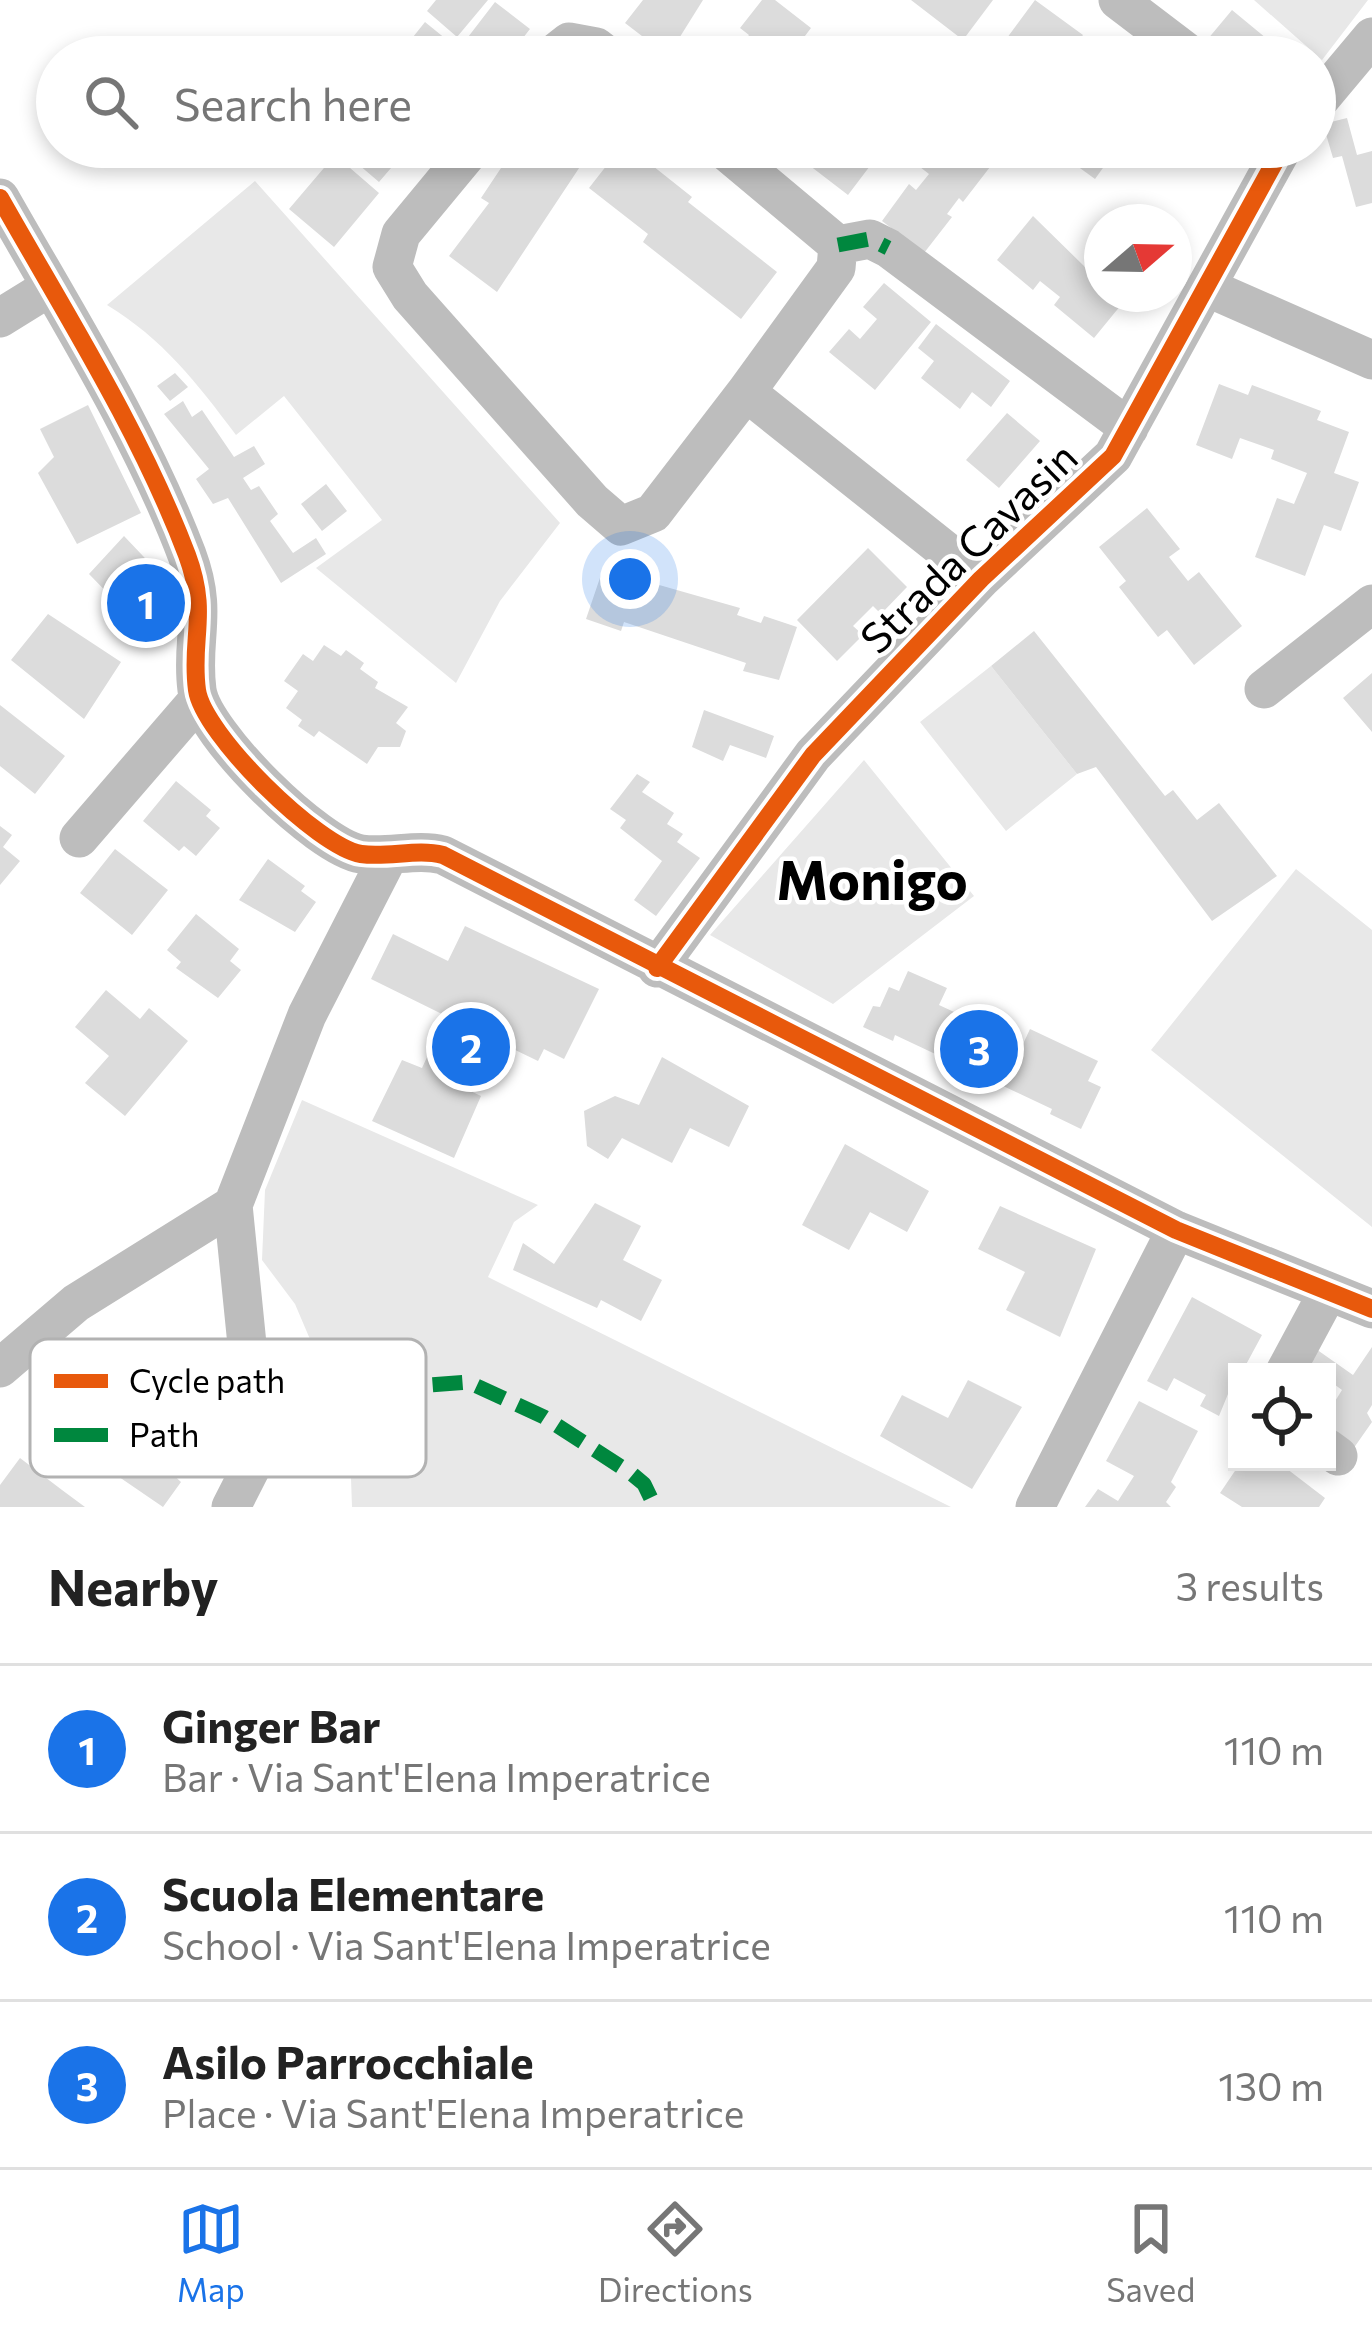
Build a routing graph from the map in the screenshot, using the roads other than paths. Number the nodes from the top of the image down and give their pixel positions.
1 (1118, 0) edge
2 (1165, 36) edge
3 (1372, 37) edge
4 (1336, 80) edge
5 (455, 168) edge
6 (746, 168) edge
7 (1271, 168) edge
8 (0, 198) edge
9 (838, 245) junction
10 (50, 286) junction
11 (1206, 287) junction
12 (0, 318) edge
13 (1372, 360) edge
14 (746, 392) junction
15 (1129, 428) junction
16 (981, 579) junction
17 (1372, 604) edge
18 (1264, 689) dead end
19 (199, 699) junction
20 (79, 838) dead end
21 (389, 855) junction
22 (657, 968) junction
23 (233, 1205) junction
24 (1176, 1230) junction
25 (1328, 1292) junction
26 (1372, 1309) edge
27 (34, 1339) edge
28 (246, 1339) edge
29 (30, 1342) edge
30 (1290, 1363) edge
31 (0, 1368) edge
32 (246, 1477) edge
33 (231, 1507) edge
34 (1035, 1507) edge

1 - 2 street
3 - 4 street
5 - 14 street
6 - 9 street
7 - 11 street, Strada Cavasin
8 - 10 street
9 - 14 street
9 - 15 street, Strada Cavasin
10 - 12 street
10 - 19 street
11 - 13 street
11 - 15 street, Strada Cavasin
14 - 16 street
15 - 16 street, Strada Cavasin
16 - 22 street, Strada Cavasin
17 - 18 street
19 - 20 street
19 - 21 street
21 - 22 street
21 - 23 street
22 - 24 street
23 - 27 street
23 - 28 street
24 - 25 street
24 - 34 street
25 - 26 street
25 - 30 street
29 - 31 street
32 - 33 street

